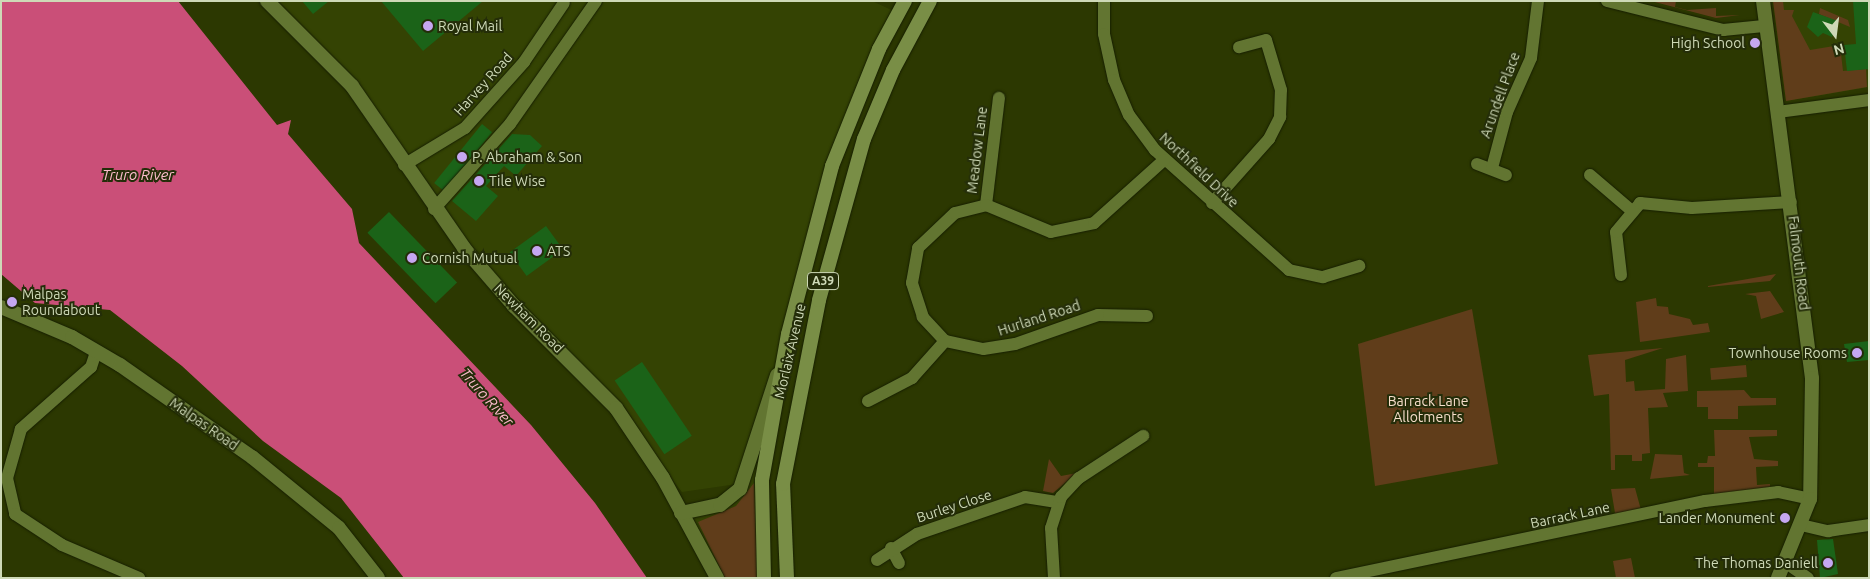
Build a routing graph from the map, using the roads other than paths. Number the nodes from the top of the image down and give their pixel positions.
1 (266, 1) edge
2 (596, 1) edge
3 (905, 1) edge
4 (930, 1) edge
5 (1104, 1) edge
6 (1538, 1) edge
7 (1607, 1) edge
8 (1762, 1) edge
9 (564, 3) dead end
10 (1764, 26) junction
11 (1239, 47) dead end
12 (999, 98) dead end
13 (1869, 100) edge
14 (1778, 112) junction
15 (1164, 160) junction
16 (1477, 164) dead end
17 (404, 165) junction
18 (1492, 168) junction
19 (1506, 175) dead end
20 (1590, 175) dead end
21 (1791, 202) junction
22 (1212, 203) junction
23 (986, 205) junction
24 (434, 209) junction
25 (1632, 211) junction
26 (1360, 266) dead end
27 (1621, 275) dead end
28 (1, 307) edge
29 (1147, 316) dead end
30 (945, 341) junction
31 (96, 352) junction
32 (781, 366) junction
33 (868, 401) dead end
34 (1143, 436) dead end
35 (1810, 499) junction
36 (1058, 502) junction
37 (681, 513) junction
38 (1869, 524) edge
39 (1801, 525) junction
40 (891, 548) junction
41 (877, 560) dead end
42 (1784, 562) junction
43 (899, 563) dead end
44 (138, 578) edge
45 (378, 578) edge
46 (717, 578) edge
47 (764, 578) edge
48 (787, 578) edge
49 (1054, 578) edge
50 (1336, 578) edge
51 (1778, 578) edge
52 (1808, 578) edge

1 - 17 street, Newham Road
2 - 24 street
3 - 32 highway, Morlaix Avenue / A39
4 - 48 highway, Morlaix Avenue / A39
5 - 15 street, Northfield Drive
6 - 18 street, Arundell Place
7 - 10 street
8 - 10 street, Falmouth Road
9 - 17 street, Harvey Road
10 - 14 street, Falmouth Road
11 - 22 street
12 - 23 street, Meadow Lane
13 - 14 street
14 - 21 street, Falmouth Road
15 - 22 street, Northfield Drive
15 - 23 street
16 - 18 street
17 - 24 street, Newham Road
18 - 19 street
20 - 25 street
21 - 25 street
21 - 35 street, Falmouth Road
22 - 26 street, Northfield Drive
23 - 30 street
24 - 37 street, Newham Road
25 - 27 street
28 - 31 street, Malpas Road
29 - 30 street, Hurland Road
30 - 33 street
31 - 44 street
31 - 45 street, Malpas Road
32 - 37 street
32 - 47 highway, Morlaix Avenue / A39
34 - 36 street
35 - 39 street, Falmouth Road
35 - 50 street, Barrack Lane
36 - 40 street, Burley Close
36 - 49 street
37 - 46 street, Newham Road
38 - 39 street
39 - 42 street, Falmouth Road
40 - 41 street, Burley Close
40 - 43 street
42 - 51 street, Falmouth Road
42 - 52 street

